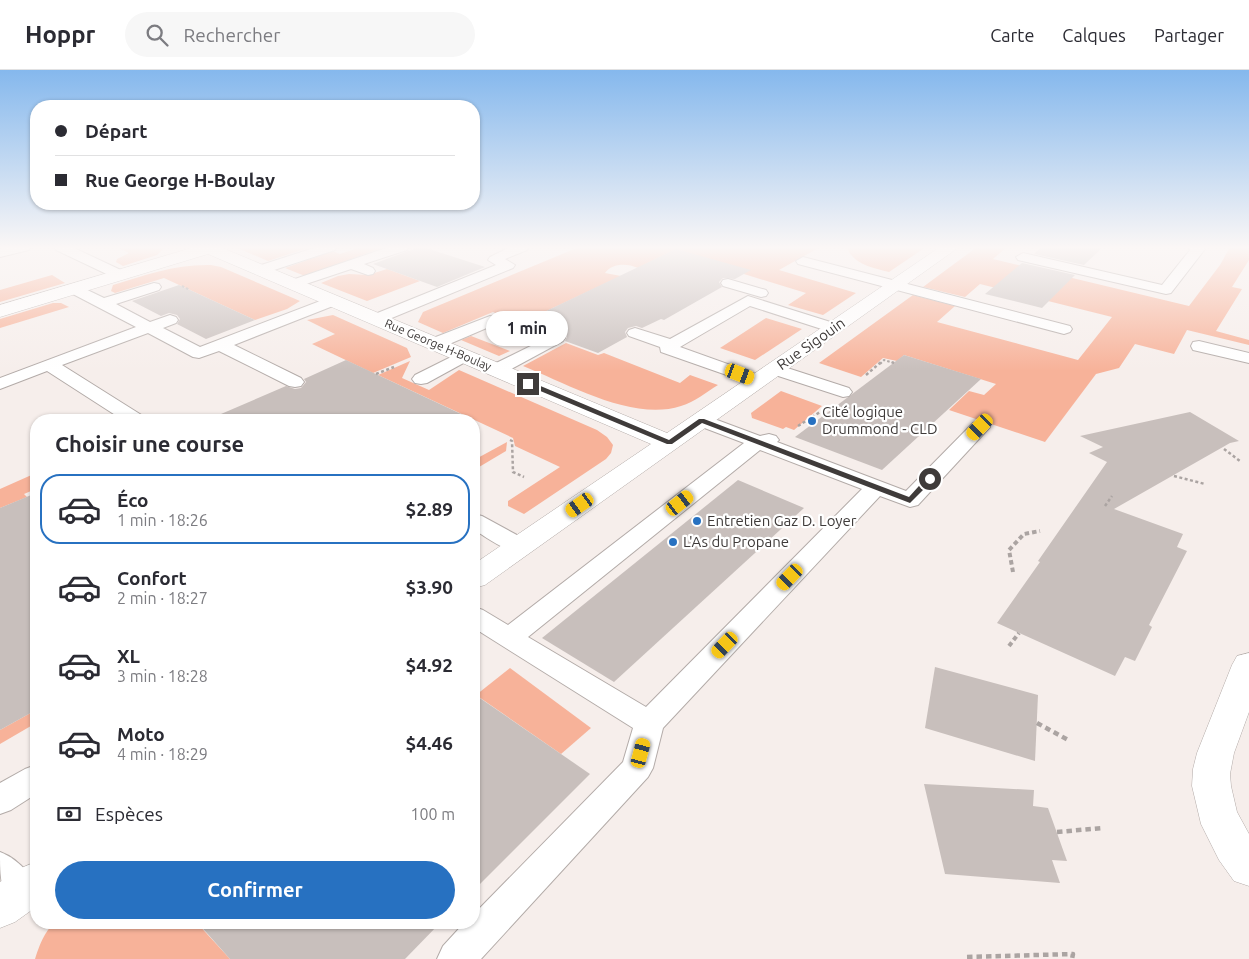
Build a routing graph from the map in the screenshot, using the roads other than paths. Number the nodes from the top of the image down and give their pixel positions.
1 (149, 288) edge
2 (304, 288) edge
3 (451, 288) edge
4 (746, 288) edge
5 (891, 288) edge
6 (905, 288) edge
7 (74, 289) joint
8 (333, 301) junction
9 (748, 301) junction
10 (102, 304) junction
11 (0, 311) edge
12 (376, 319) junction
13 (170, 320) dead end
14 (490, 321) dead end
15 (150, 328) junction
16 (834, 328) junction
17 (1064, 329) dead end
18 (635, 333) dead end
19 (557, 338) dead end
20 (434, 344) junction
21 (220, 345) junction
22 (671, 345) junction
23 (1199, 346) dead end
24 (464, 356) junction
25 (1249, 358) edge
26 (48, 364) junction
27 (775, 369) junction
28 (496, 370) junction
29 (421, 379) dead end
30 (758, 381) junction
31 (295, 382) dead end
32 (0, 384) edge
33 (843, 392) dead end
34 (127, 414) edge
35 (702, 420) junction
36 (980, 427) dead end
37 (790, 436) road end
38 (670, 442) junction
39 (758, 442) junction
40 (876, 488) junction
41 (480, 524) edge
42 (520, 546) junction
43 (480, 574) edge
44 (480, 620) edge
45 (509, 638) junction
46 (1249, 665) edge
47 (649, 723) junction
48 (30, 782) edge
49 (0, 800) edge
50 (1249, 868) edge
51 (456, 959) edge

1 - 10 lane
2 - 8 street, Rue George H-Boulay
3 - 12 lane
4 - 9 lane
5 - 16 street, Rue Sigouin
6 - 17 lane
7 - 10 lane
7 - 11 street
8 - 12 street, Rue George H-Boulay
8 - 21 lane
9 - 16 lane
9 - 22 lane
10 - 15 lane
12 - 20 street, Rue George H-Boulay
13 - 15 lane
14 - 20 lane
15 - 21 lane
15 - 26 lane
16 - 27 street, Rue Sigouin
18 - 22 lane
19 - 28 lane
20 - 24 street, Rue George H-Boulay
21 - 31 lane
22 - 30 lane
23 - 25 lane
24 - 28 street, Rue George H-Boulay
24 - 29 lane
26 - 32 lane
26 - 34 lane
27 - 30 street, Rue Sigouin
27 - 33 lane
28 - 38 street, Rue George H-Boulay
30 - 35 street, Rue Sigouin
35 - 38 street, Rue Sigouin
35 - 39 lane
36 - 40 lane
37 - 39 lane
38 - 42 street, Rue Sigouin
39 - 40 lane
39 - 45 lane
40 - 47 lane
41 - 42 lane
42 - 43 street, Rue Sigouin
44 - 45 lane
45 - 47 lane
46 - 50 street
47 - 51 lane
48 - 49 lane

